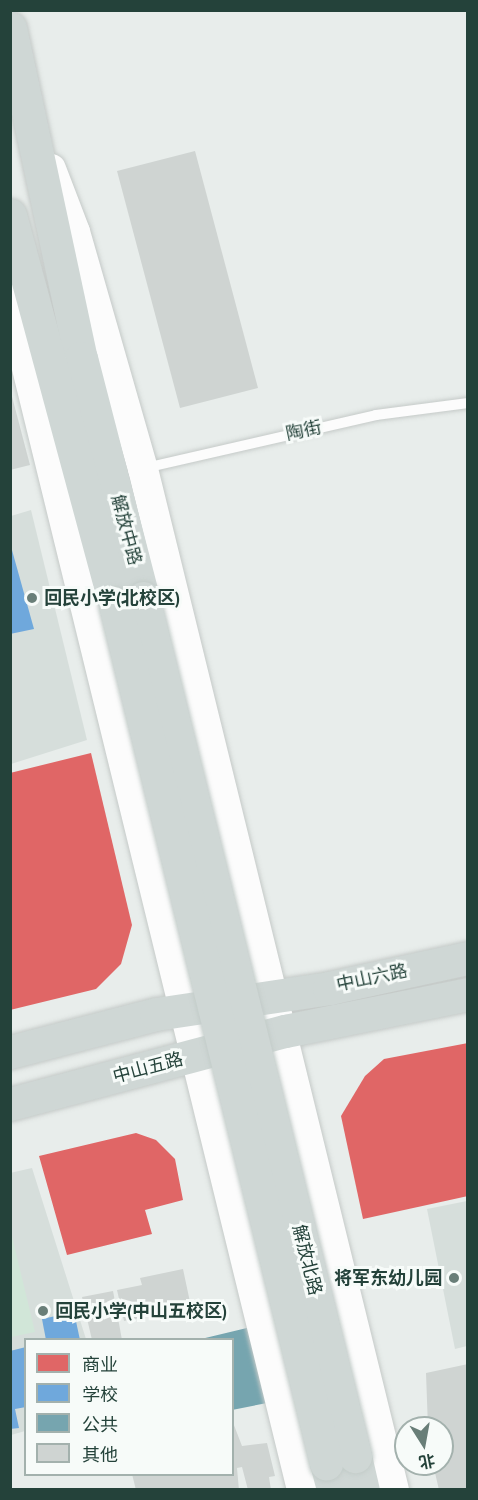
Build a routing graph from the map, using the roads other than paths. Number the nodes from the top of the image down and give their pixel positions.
1 (10, 28) edge
2 (33, 117) junction
3 (10, 215) edge
4 (10, 299) edge
5 (468, 403) edge
6 (143, 469) junction
7 (129, 601) junction
8 (468, 958) edge
9 (468, 994) edge
10 (276, 996) junction
11 (184, 1009) junction
12 (285, 1031) junction
13 (236, 1034) joint
14 (10, 1052) edge
15 (195, 1056) junction
16 (10, 1104) edge
17 (338, 1470) edge
18 (302, 1490) edge
19 (363, 1490) edge
20 (394, 1490) edge

1 - 2 main road, 解放中路
2 - 6 main road
2 - 7 main road, 解放中路
3 - 7 main road, 解放中路
4 - 11 main road
5 - 6 lane, 陶街
6 - 10 main road
7 - 13 main road, 解放中路, bridge
8 - 10 main road, 中山六路
9 - 12 main road, 中山六路
10 - 11 main road
10 - 12 main road
11 - 14 main road
11 - 15 main road
12 - 15 main road, 中山五路
12 - 20 main road
13 - 17 main road, 解放北路, bridge
15 - 16 main road, 中山五路
15 - 18 main road
17 - 19 main road, 解放北路

